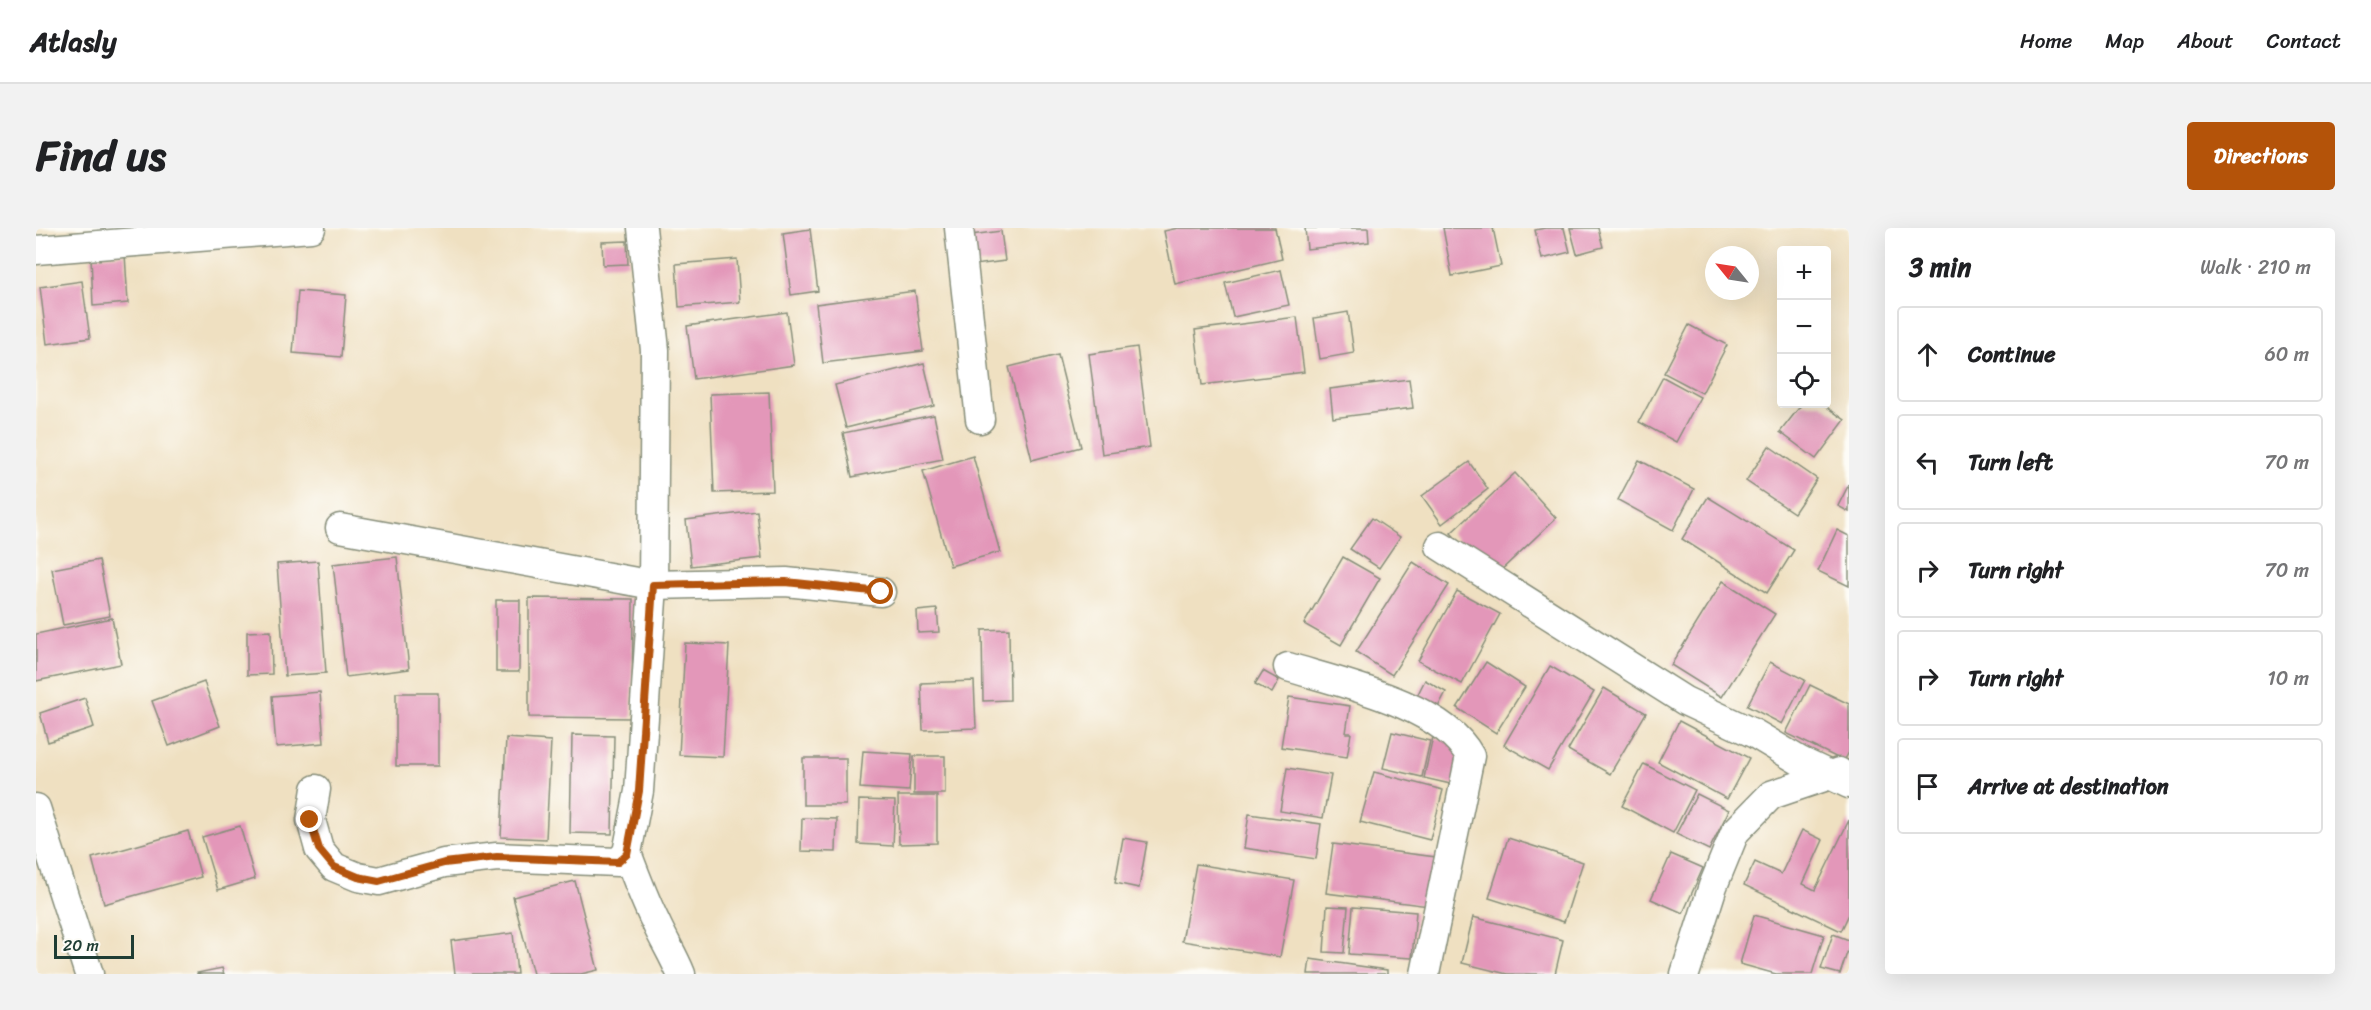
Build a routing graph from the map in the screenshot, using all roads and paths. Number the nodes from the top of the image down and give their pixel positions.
1 (311, 228) edge
2 (642, 228) edge
3 (959, 228) edge
4 (36, 250) edge
5 (980, 419) dead end
6 (340, 528) dead end
7 (1440, 546) dead end
8 (653, 585) junction
9 (881, 592) dead end
10 (1288, 667) dead end
11 (1844, 775) edge
12 (316, 789) dead end
13 (36, 808) edge
14 (627, 854) junction
15 (89, 974) edge
16 (681, 974) edge
17 (1425, 974) edge
18 (1685, 974) edge

1 - 4 street
2 - 8 street
3 - 5 street
6 - 8 street
7 - 11 street
8 - 9 street
8 - 14 street
10 - 17 street
11 - 18 street
12 - 14 street
13 - 15 street
14 - 16 street

